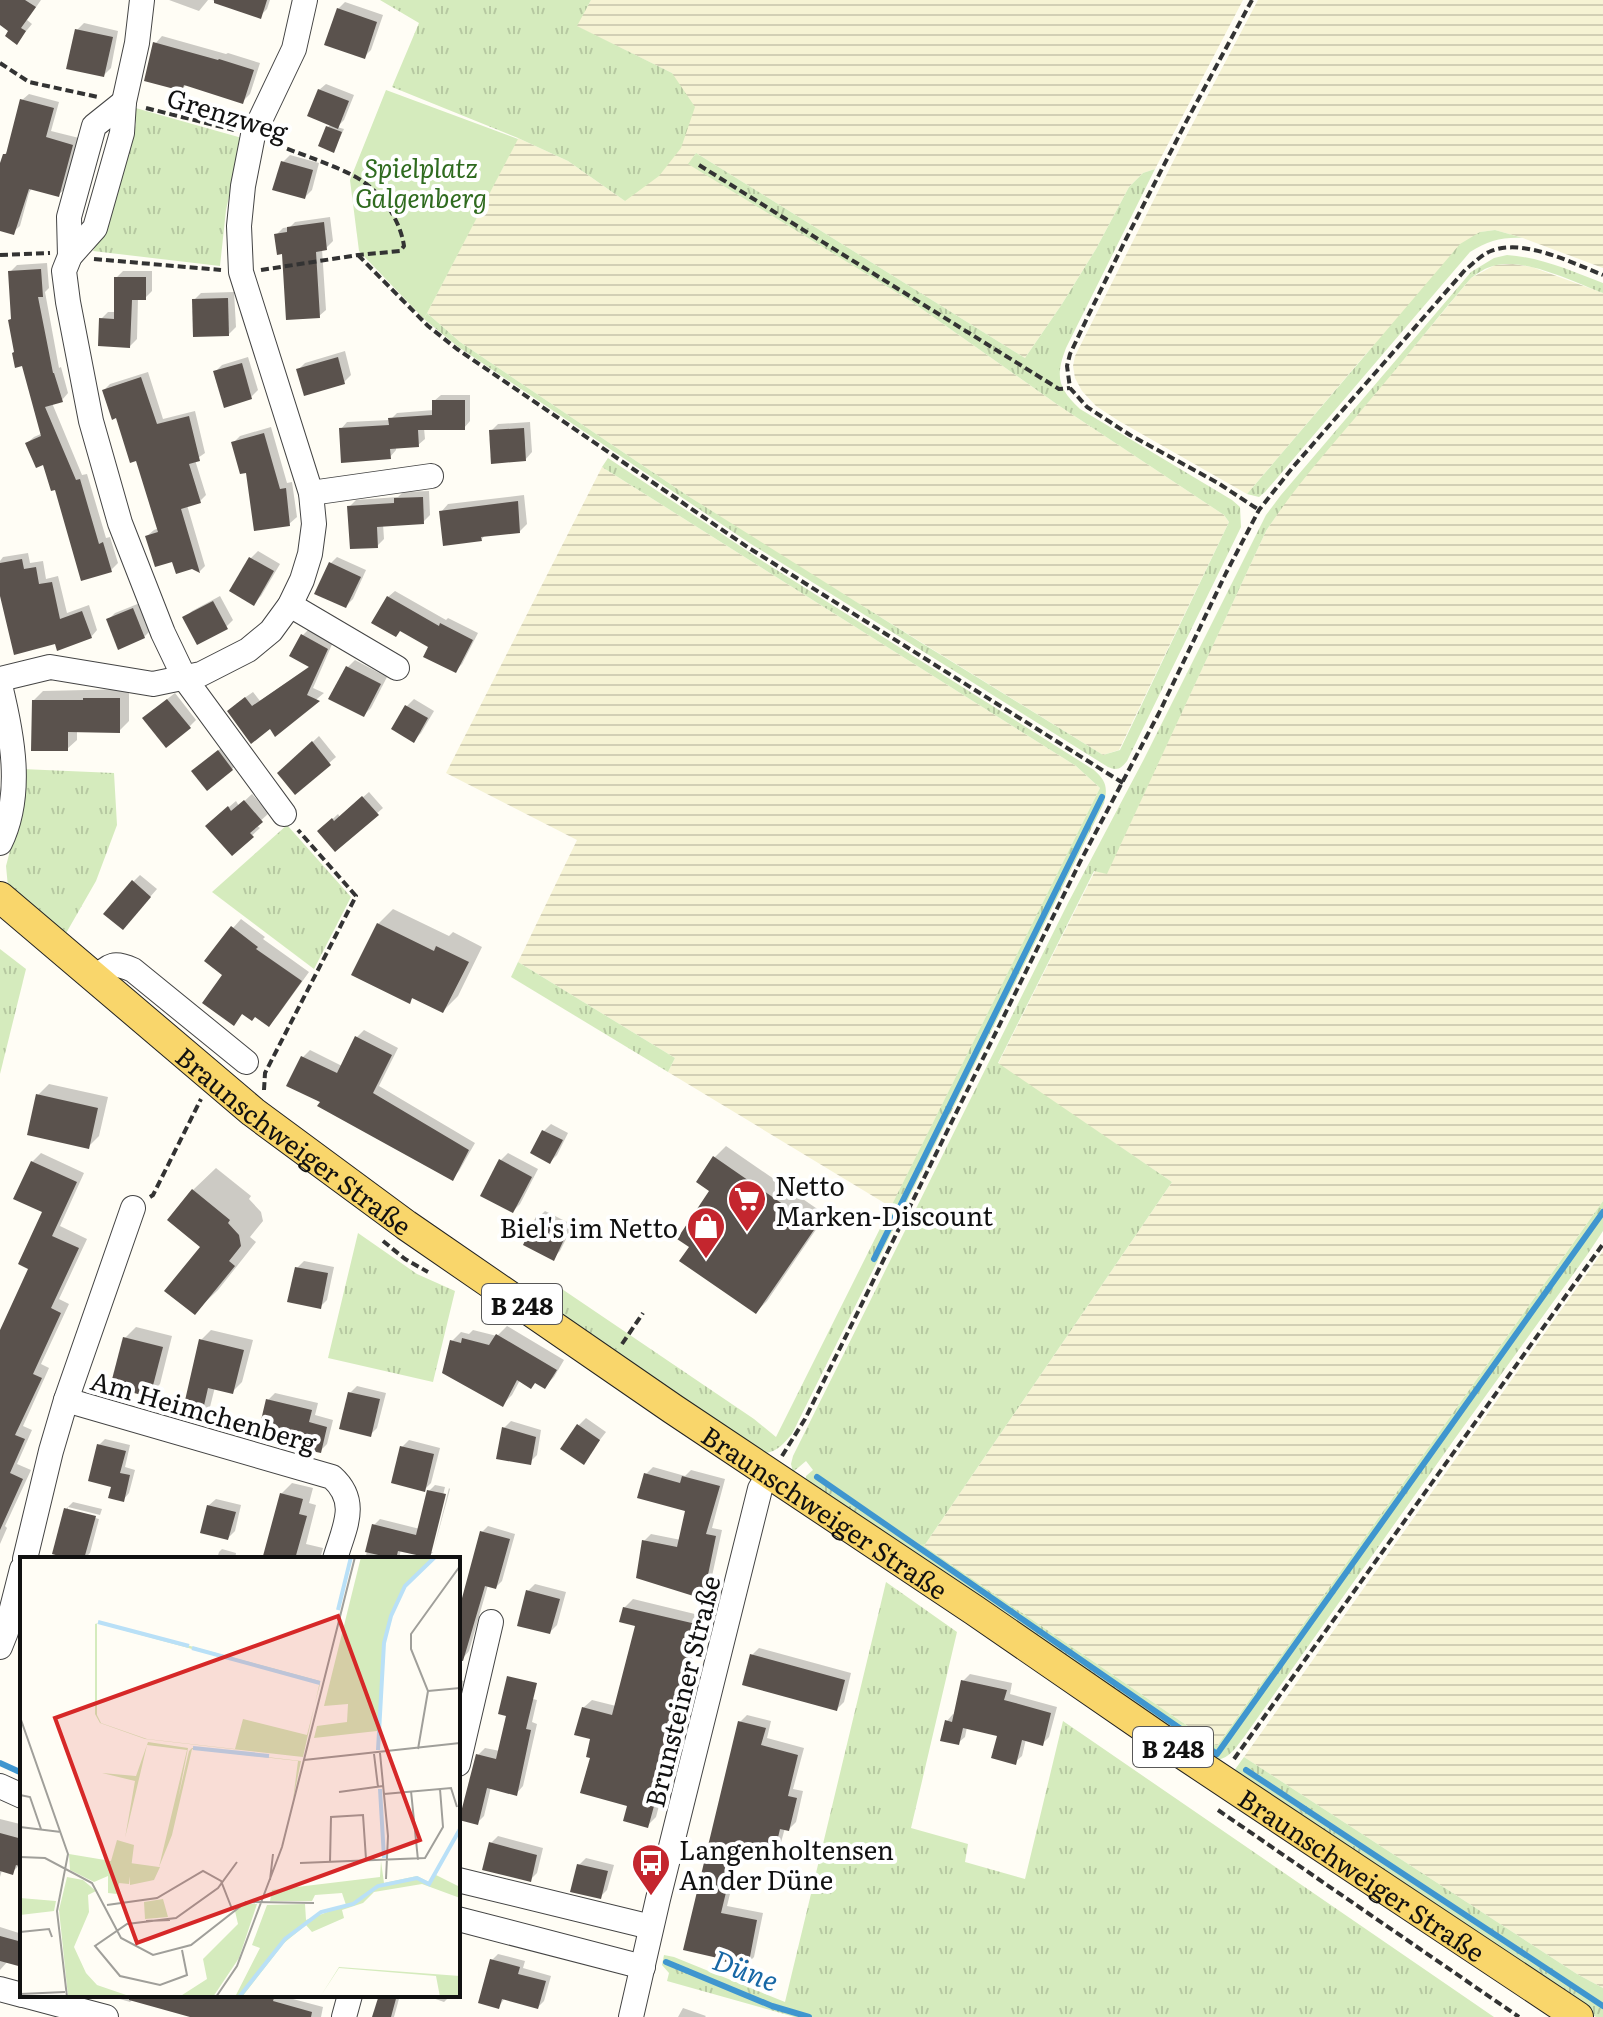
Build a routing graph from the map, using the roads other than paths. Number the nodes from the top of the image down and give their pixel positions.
1 (142, 0) edge
2 (305, 0) edge
3 (431, 476) dead end
4 (311, 493) junction
5 (290, 605) junction
6 (397, 668) dead end
7 (185, 679) junction
8 (0, 682) edge
9 (284, 814) road end
10 (0, 843) edge
11 (0, 897) edge
12 (95, 979) junction
13 (246, 1062) dead end
14 (133, 1208) road end
15 (66, 1400) junction
16 (769, 1474) junction
17 (25, 1557) edge
18 (336, 1557) edge
19 (20, 1580) edge
20 (491, 1622) dead end
21 (9, 1639) edge
22 (460, 1755) edge
23 (0, 1786) edge
24 (20, 1795) edge
25 (460, 1880) edge
26 (460, 1920) edge
27 (651, 1927) junction
28 (643, 1967) junction
29 (0, 1989) edge
30 (20, 1994) edge
31 (30, 1997) edge
32 (349, 1997) edge
33 (106, 2017) edge
34 (344, 2017) edge
35 (631, 2017) edge
36 (1578, 2017) edge

1 - 7 street
2 - 4 street
3 - 4 street
4 - 5 street
5 - 6 street
5 - 7 street
7 - 8 street
7 - 9 street
8 - 10 street
11 - 12 main road, Braunschweiger Straße / B 248
12 - 13 street, Braunschweiger Straße
12 - 16 main road, Braunschweiger Straße / B 248
14 - 15 street
15 - 17 street
15 - 18 street, Am Heimchenberg
16 - 27 street, Brunsteiner Straße
16 - 36 main road, Braunschweiger Straße / B 248
19 - 21 street
20 - 22 street
23 - 24 street
25 - 27 street
26 - 28 street
27 - 28 street, Brunsteiner Straße
28 - 35 street, Brunsteiner Straße
29 - 30 street
31 - 33 street
32 - 34 street

